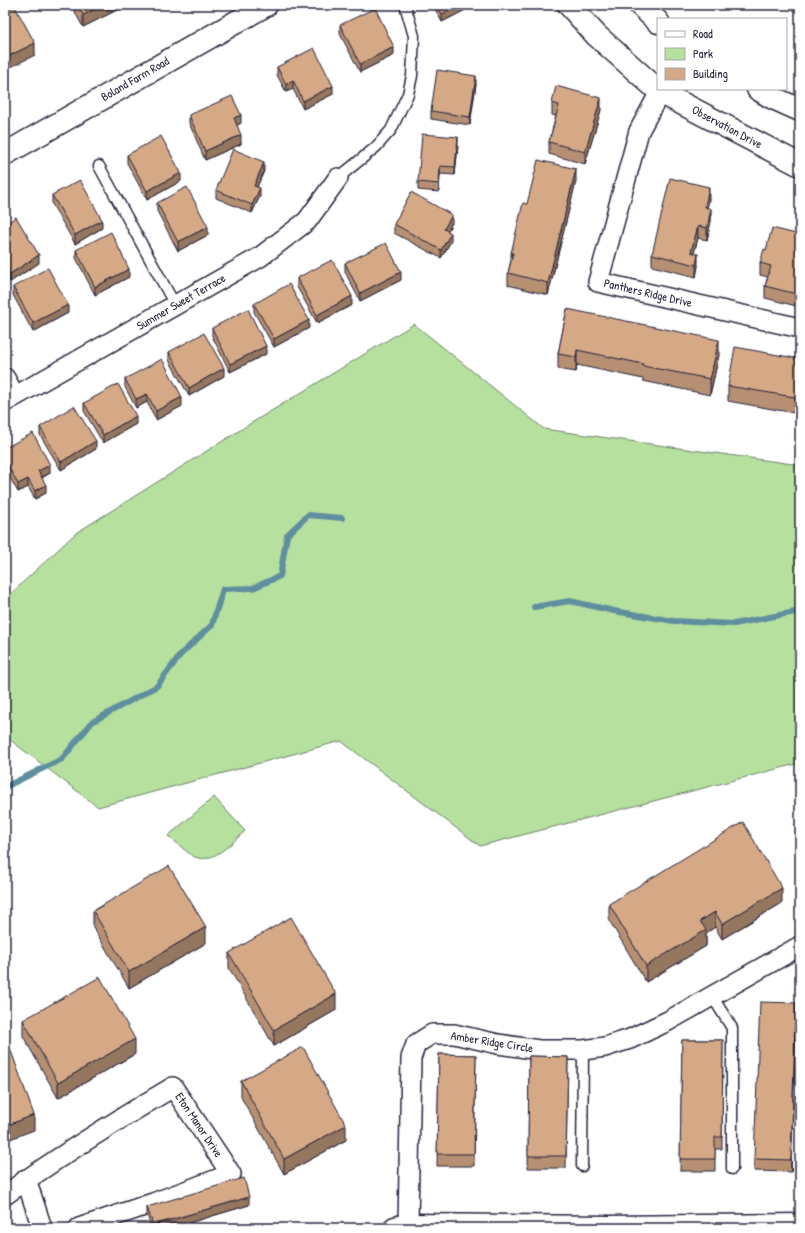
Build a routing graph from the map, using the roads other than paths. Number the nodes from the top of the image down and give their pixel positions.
1 (266, 5) edge
2 (405, 5) edge
3 (569, 5) edge
4 (640, 5) edge
5 (657, 21) edge
6 (657, 89) edge
7 (658, 90) edge
8 (760, 90) edge
9 (660, 92) junction
10 (800, 110) edge
11 (5, 154) edge
12 (800, 165) edge
13 (99, 166) dead end
14 (338, 178) joint
15 (175, 305) junction
16 (800, 328) edge
17 (5, 378) edge
18 (10, 399) edge
19 (800, 946) edge
20 (712, 996) junction
21 (584, 1050) junction
22 (582, 1166) dead end
23 (732, 1169) dead end
24 (26, 1179) junction
25 (5, 1195) edge
26 (800, 1225) edge
27 (402, 1227) edge
28 (42, 1228) edge
29 (79, 1228) edge

1 - 11 street, Boland Farm Road
2 - 14 lane
3 - 6 street, Observation Drive
4 - 5 street
7 - 9 street, Observation Drive
8 - 10 street
9 - 12 street, Observation Drive
9 - 16 street, Panthers Ridge Drive
13 - 15 lane
14 - 15 street, Summer Sweet Terrace
15 - 18 street, Summer Sweet Terrace
17 - 18 street
19 - 20 street, Amber Ridge Circle
20 - 21 street, Amber Ridge Circle
20 - 23 lane
21 - 22 lane
21 - 27 street, Amber Ridge Circle
24 - 25 street, Eton Manor Drive
24 - 28 street
24 - 29 street, Eton Manor Drive
26 - 27 street

